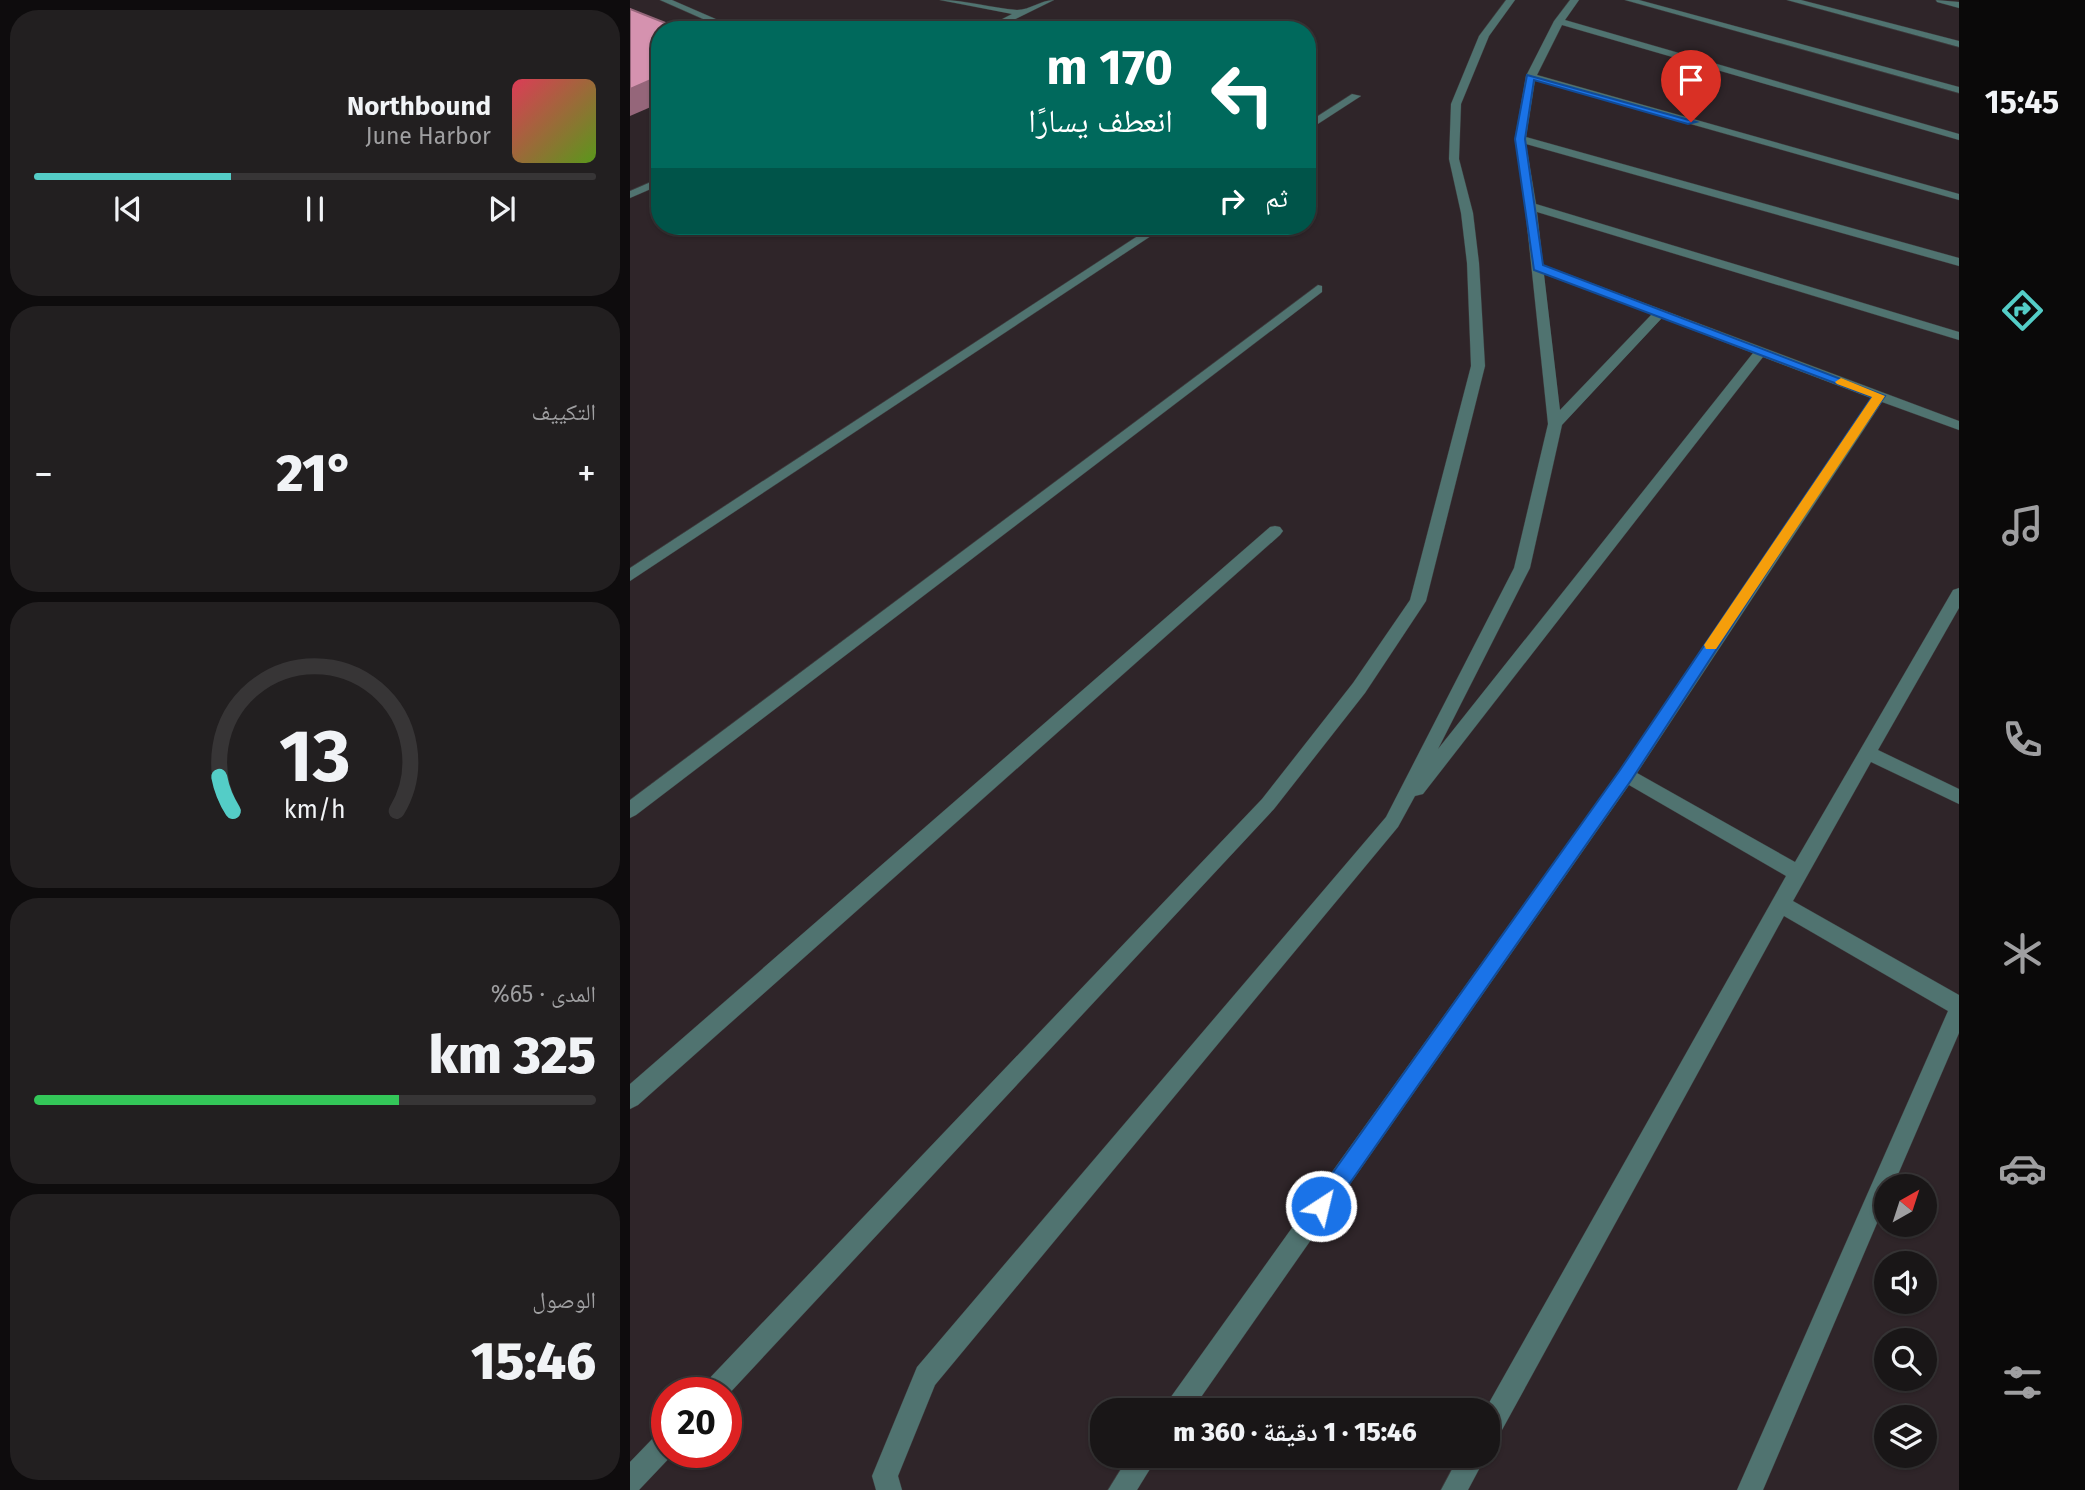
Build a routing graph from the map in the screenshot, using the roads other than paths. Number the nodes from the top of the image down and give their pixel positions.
1 (664, 0) edge
2 (944, 0) edge
3 (1050, 0) edge
4 (1511, 0) edge
5 (1575, 0) edge
6 (1629, 0) edge
7 (1791, 0) edge
8 (1940, 0) edge
9 (1959, 5) edge
10 (1022, 13) junction
11 (715, 21) edge
12 (1005, 21) edge
13 (1559, 21) junction
14 (1959, 44) edge
15 (1531, 76) junction
16 (1959, 90) edge
17 (1356, 96) dead end
18 (1316, 122) edge
19 (1959, 137) edge
20 (1520, 139) junction
21 (651, 185) edge
22 (630, 195) edge
23 (1959, 197) edge
24 (1531, 206) junction
25 (1146, 235) edge
26 (1959, 262) edge
27 (1538, 267) junction
28 (1318, 289) dead end
29 (1660, 313) junction
30 (1959, 336) edge
31 (1761, 351) junction
32 (1879, 396) junction
33 (1555, 424) junction
34 (1959, 426) edge
35 (1275, 531) dead end
36 (630, 575) edge
37 (1959, 594) edge
38 (1868, 753) junction
39 (1626, 775) junction
40 (1959, 797) edge
41 (630, 810) edge
42 (1392, 822) junction
43 (1798, 873) junction
44 (1781, 904) junction
45 (1959, 1008) edge
46 (630, 1098) edge
47 (728, 1377) edge
48 (1185, 1398) edge
49 (1500, 1408) edge
50 (651, 1459) edge
51 (1137, 1468) edge
52 (1466, 1468) edge
53 (630, 1481) edge
54 (889, 1490) edge
55 (1121, 1490) edge
56 (1454, 1490) edge
57 (1750, 1490) edge

1 - 11 lane
2 - 10 lane
3 - 10 lane
4 - 47 lane
5 - 13 lane
6 - 16 lane
7 - 14 lane
8 - 9 lane
10 - 12 lane
13 - 15 lane
13 - 19 lane
15 - 20 lane
15 - 23 lane
17 - 18 lane
20 - 24 lane
20 - 26 lane
21 - 22 lane
24 - 27 lane
24 - 30 lane
25 - 36 lane
27 - 29 lane
27 - 33 lane
28 - 41 lane
29 - 31 lane
29 - 33 lane
31 - 32 lane
31 - 42 lane
32 - 34 lane
32 - 39 lane
33 - 42 lane
35 - 46 lane
37 - 38 lane
38 - 40 lane
38 - 43 lane
39 - 43 lane
39 - 48 lane
42 - 54 lane
43 - 44 lane
44 - 45 lane
44 - 49 lane
45 - 57 lane
50 - 53 lane
51 - 55 lane
52 - 56 lane

